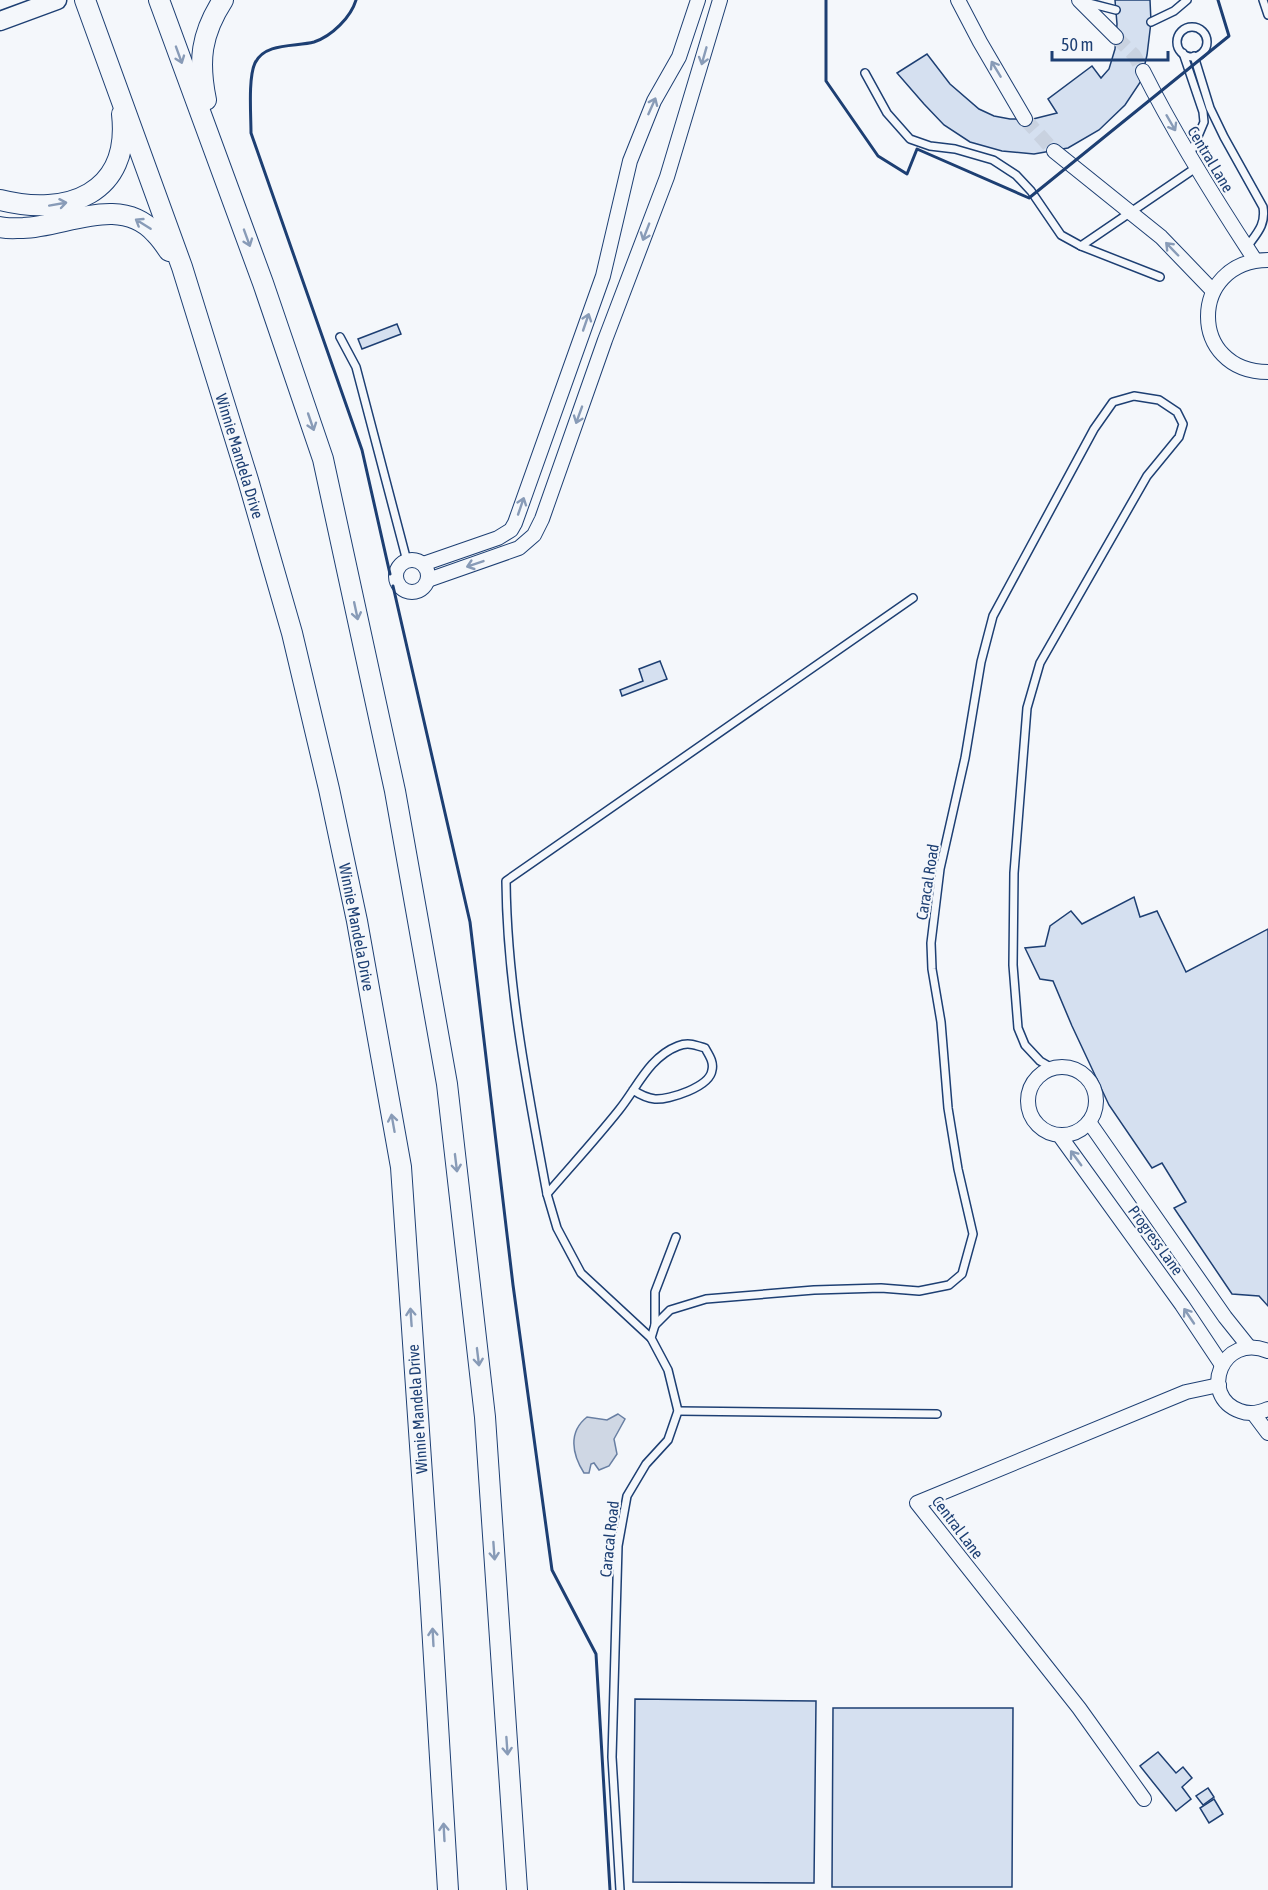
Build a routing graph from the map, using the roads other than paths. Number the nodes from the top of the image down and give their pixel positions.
1 (57, 0) edge
2 (159, 0) edge
3 (223, 0) edge
4 (720, 0) edge
5 (958, 0) edge
6 (1079, 0) edge
7 (1179, 0) edge
8 (1186, 0) edge
9 (1263, 0) edge
10 (696, 6) edge
11 (88, 9) edge
12 (1116, 10) dead end
13 (1174, 11) junction
14 (1268, 15) edge
15 (715, 18) junction
16 (0, 21) edge
17 (1151, 22) dead end
18 (1116, 37) tunnel mouth
19 (1183, 53) junction
20 (1194, 56) junction
21 (1143, 72) tunnel mouth
22 (865, 73) dead end
23 (120, 96) junction
24 (1026, 119) tunnel mouth
25 (1054, 151) tunnel mouth
26 (215, 153) junction
27 (1193, 161) junction
28 (0, 200) edge
29 (1130, 212) junction
30 (0, 227) edge
31 (1081, 246) junction
32 (1247, 247) junction
33 (1262, 260) edge
34 (182, 267) junction
35 (1160, 278) dead end
36 (1213, 291) junction
37 (340, 337) dead end
38 (1268, 372) edge
39 (407, 561) junction
40 (423, 564) junction
41 (428, 580) junction
42 (913, 598) dead end
43 (1054, 1069) junction
44 (633, 1090) junction
45 (1089, 1122) junction
46 (1060, 1136) junction
47 (547, 1194) junction
48 (676, 1237) dead end
49 (655, 1325) junction
50 (651, 1338) junction
51 (1249, 1347) junction
52 (1268, 1351) edge
53 (1222, 1365) junction
54 (1219, 1385) junction
55 (1268, 1409) edge
56 (678, 1411) junction
57 (1253, 1413) junction
58 (937, 1414) dead end
59 (1268, 1434) edge
60 (1144, 1799) dead end
61 (448, 1890) edge
62 (517, 1890) edge
63 (620, 1890) edge

1 - 16 street
2 -> 26 main road
3 - 26 main road
4 - 15 street
24 -> 5 street
6 - 12 lane
6 - 18 street
7 - 13 lane
8 - 13 lane
9 - 14 lane
10 - 15 street
40 -> 10 street
11 - 23 main road, Winnie Mandela Drive
13 - 17 lane
15 -> 41 street
19 - 20 lane
19 - 20 lane
19 - 27 lane
20 - 32 lane
21 -> 27 street, Central Lane
22 - 31 lane
28 -> 23 main road
23 - 34 main road, Winnie Mandela Drive
25 - 29 street
26 -> 62 main road
27 - 29 lane
27 - 32 street, Central Lane
29 - 31 lane
36 -> 29 street
34 -> 30 main road
31 - 35 lane
32 - 33 street, Central Lane
33 - 36 street, Central Lane
61 -> 34 main road, Winnie Mandela Drive
36 - 38 street
37 - 39 lane
39 - 40 street
39 - 41 street
40 - 41 street
42 - 47 lane
43 - 45 street
43 - 46 street
43 - 49 lane, Caracal Road
44 - 44 lane
44 - 47 lane
45 - 46 street
45 - 51 street, Progress Lane
53 -> 46 street, Progress Lane
47 - 50 lane
48 - 49 lane
49 - 50 lane
50 - 56 lane
51 - 52 street
51 - 53 street
53 - 54 street
54 - 57 street
54 - 60 street, Central Lane
55 - 57 street
56 - 58 lane
56 - 63 lane, Caracal Road
57 - 59 street

